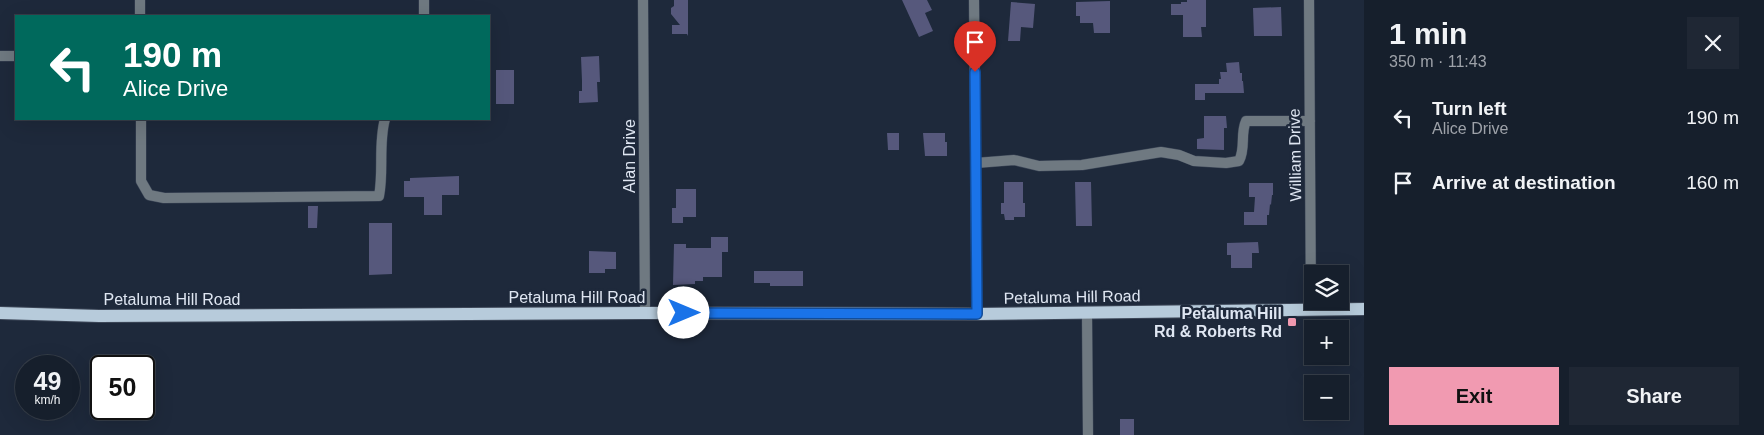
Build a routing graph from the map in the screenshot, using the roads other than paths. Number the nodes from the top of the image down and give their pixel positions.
1 (140, 0) edge
2 (424, 0) edge
3 (643, 0) edge
4 (974, 0) edge
5 (1309, 0) edge
6 (140, 15) edge
7 (424, 15) edge
8 (0, 56) edge
9 (15, 56) edge
10 (141, 120) edge
11 (385, 120) edge
12 (1310, 121) junction
13 (976, 163) junction
14 (1311, 265) edge
15 (1304, 309) edge
16 (1349, 309) edge
17 (1364, 309) edge
18 (644, 312) junction
19 (0, 313) edge
20 (977, 314) junction
21 (1087, 314) junction
22 (1088, 435) edge

1 - 6 street
2 - 7 street
3 - 18 street, Alan Drive
4 - 13 street
5 - 12 street, William Drive
8 - 9 street
10 - 11 street
12 - 13 street
12 - 14 street, William Drive
13 - 20 street
15 - 21 main road, Petaluma Hill Road
16 - 17 main road, Petaluma Hill Road
18 - 19 main road, Petaluma Hill Road
18 - 20 main road, Petaluma Hill Road
20 - 21 main road, Petaluma Hill Road
21 - 22 street

